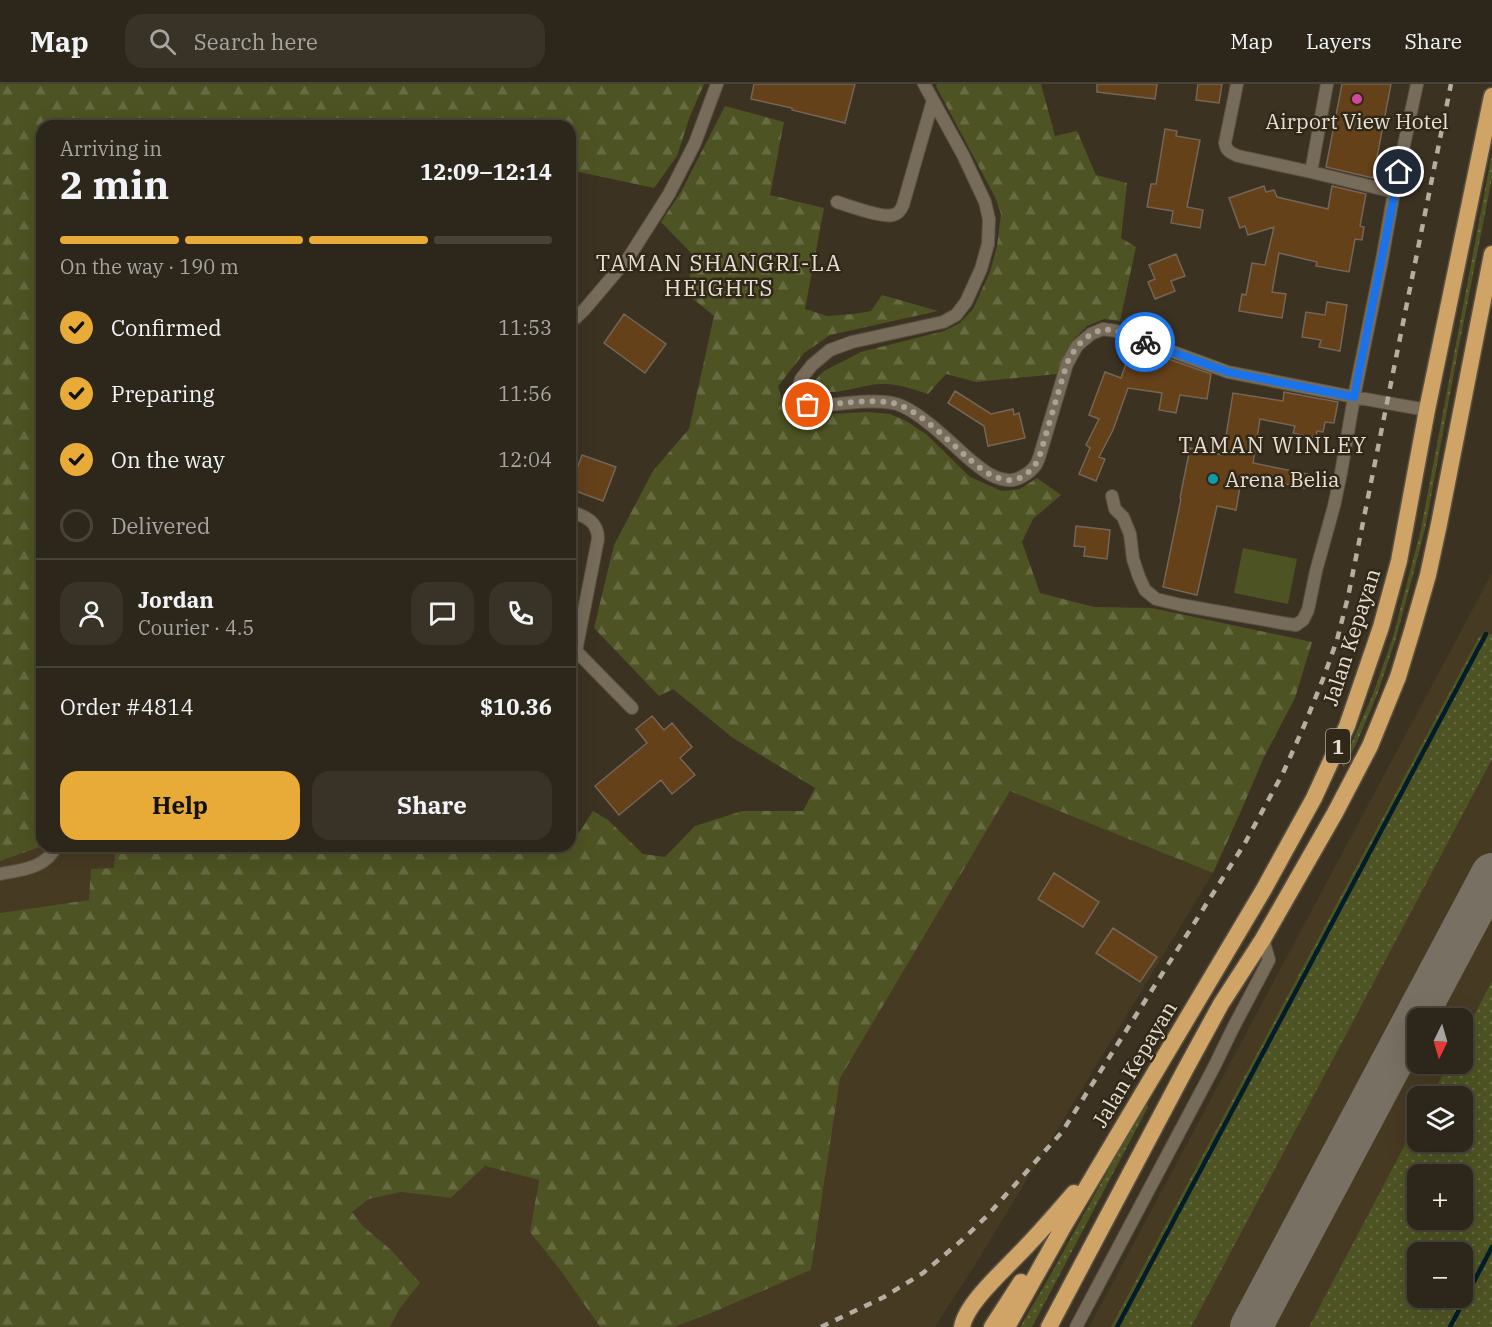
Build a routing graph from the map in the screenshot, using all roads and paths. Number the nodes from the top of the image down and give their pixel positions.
1 (717, 84) edge
2 (924, 84) edge
3 (1238, 84) edge
4 (1327, 84) edge
5 (1417, 84) edge
6 (1492, 96) edge
7 (933, 100) junction
8 (1311, 172) junction
9 (1394, 192) junction
10 (837, 202) dead end
11 (1492, 255) edge
12 (576, 317) edge
13 (1354, 397) junction
14 (1427, 410) junction
15 (1112, 496) dead end
16 (576, 513) edge
17 (576, 638) edge
18 (576, 654) edge
19 (632, 708) dead end
20 (53, 852) edge
21 (0, 874) edge
22 (1263, 939) junction
23 (1108, 1150) junction
24 (1062, 1228) junction
25 (962, 1327) edge
26 (992, 1327) edge
27 (1007, 1327) edge
28 (1049, 1327) edge
29 (1076, 1327) edge

1 - 12 street
2 - 7 street
3 - 8 street
4 - 8 street
5 - 9 street
6 - 14 highway, Jalan Kepayan / 1
7 - 10 street
7 - 13 street
8 - 9 street
9 - 13 street
11 - 22 highway, 1
13 - 14 street
13 - 15 street
14 - 23 highway, Jalan Kepayan / 1
16 - 17 street
18 - 19 street
20 - 21 street
22 - 28 highway, 1
22 - 29 street
23 - 24 highway, Jalan Kepayan / 1
23 - 25 highway
24 - 26 highway
24 - 27 highway, Jalan Kepayan / 1

